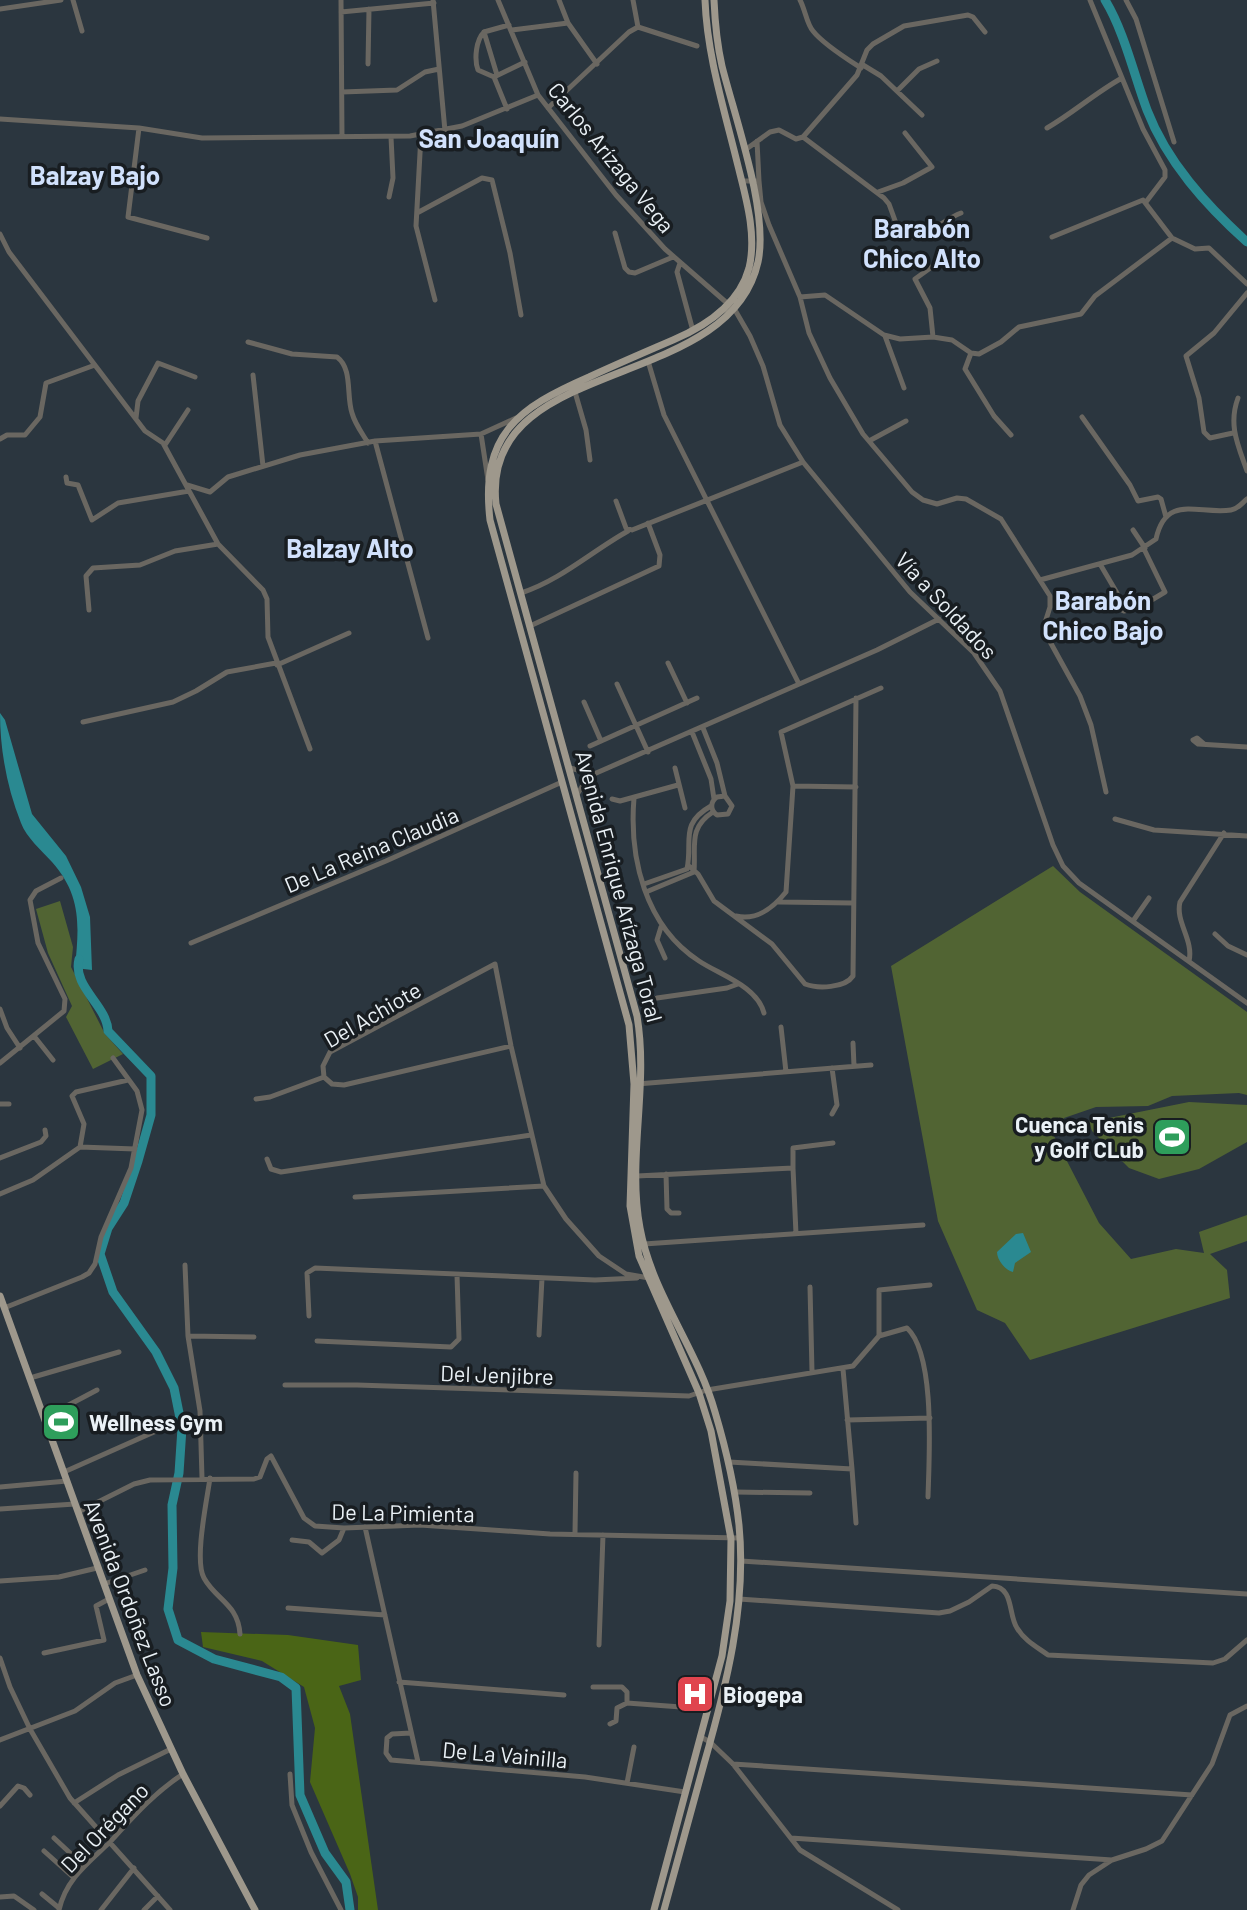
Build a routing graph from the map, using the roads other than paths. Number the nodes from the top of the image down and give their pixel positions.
1 (61, 0) edge
2 (73, 0) edge
3 (341, 0) edge
4 (498, 0) edge
5 (559, 0) edge
6 (633, 0) edge
7 (705, 0) edge
8 (714, 0) edge
9 (800, 0) edge
10 (1090, 0) edge
11 (1126, 0) edge
12 (434, 2) edge
13 (0, 9) edge
14 (369, 9) junction
15 (341, 12) junction
16 (568, 23) junction
17 (510, 27) junction
18 (638, 27) junction
19 (82, 31) dead end
20 (484, 32) junction
21 (985, 32) dead end
22 (697, 46) dead end
23 (937, 61) dead end
24 (525, 62) junction
25 (368, 64) dead end
26 (597, 64) junction
27 (862, 66) junction
28 (439, 69) junction
29 (496, 76) junction
30 (1122, 78) junction
31 (897, 91) junction
32 (342, 92) junction
33 (538, 95) junction
34 (548, 108) junction
35 (507, 109) junction
36 (922, 115) dead end
37 (0, 119) edge
38 (139, 128) junction
39 (1047, 128) dead end
40 (445, 131) junction
41 (905, 133) dead end
42 (421, 135) junction
43 (342, 136) junction
44 (391, 137) junction
45 (803, 137) junction
46 (757, 141) junction
47 (1174, 142) dead end
48 (744, 151) junction
49 (751, 181) junction
50 (878, 192) junction
51 (389, 197) dead end
52 (1146, 202) junction
53 (417, 213) junction
54 (961, 213) dead end
55 (615, 233) dead end
56 (0, 234) edge
57 (1052, 237) dead end
58 (207, 238) dead end
59 (1172, 238) junction
60 (673, 257) junction
61 (940, 261) dead end
62 (680, 263) junction
63 (1247, 284) edge
64 (1247, 293) edge
65 (800, 297) junction
66 (435, 300) dead end
67 (732, 307) junction
68 (521, 315) dead end
69 (693, 331) junction
70 (884, 335) junction
71 (933, 337) junction
72 (248, 342) dead end
73 (971, 353) junction
74 (648, 361) junction
75 (95, 365) junction
76 (253, 375) dead end
77 (195, 377) dead end
78 (904, 388) dead end
79 (575, 392) junction
80 (1238, 398) dead end
81 (188, 410) dead end
82 (1082, 417) dead end
83 (516, 418) junction
84 (135, 419) junction
85 (906, 421) dead end
86 (1233, 433) junction
87 (481, 434) junction
88 (1011, 435) dead end
89 (0, 439) edge
90 (869, 441) junction
91 (371, 442) junction
92 (165, 446) junction
93 (590, 460) dead end
94 (803, 462) junction
95 (263, 466) junction
96 (1247, 471) edge
97 (66, 477) dead end
98 (488, 480) junction
99 (188, 488) junction
100 (708, 499) junction
101 (1247, 499) edge
102 (616, 501) dead end
103 (1166, 517) junction
104 (648, 523) junction
105 (1133, 530) dead end
106 (628, 531) junction
107 (218, 544) junction
108 (1145, 549) junction
109 (1100, 564) junction
110 (1040, 580) junction
111 (508, 586) junction
112 (520, 589) junction
113 (89, 610) dead end
114 (939, 619) junction
115 (530, 626) junction
116 (349, 633) dead end
117 (428, 638) dead end
118 (668, 663) dead end
119 (277, 664) junction
120 (617, 684) dead end
121 (799, 684) junction
122 (881, 688) dead end
123 (697, 698) dead end
124 (856, 698) junction
125 (584, 702) dead end
126 (687, 703) junction
127 (83, 722) dead end
128 (636, 725) junction
129 (703, 728) junction
130 (692, 732) junction
131 (601, 741) junction
132 (1204, 744) dead end
133 (590, 746) dead end
134 (1247, 747) edge
135 (310, 749) dead end
136 (648, 752) junction
137 (570, 768) junction
138 (675, 768) dead end
139 (594, 774) junction
140 (562, 782) junction
141 (678, 785) junction
142 (793, 786) junction
143 (856, 787) junction
144 (1106, 792) dead end
145 (578, 793) junction
146 (725, 796) junction
147 (634, 798) junction
148 (612, 799) dead end
149 (714, 799) junction
150 (685, 808) dead end
151 (712, 809) junction
152 (1115, 819) dead end
153 (1224, 833) junction
154 (1247, 836) edge
155 (689, 866) junction
156 (694, 872) junction
157 (61, 878) dead end
158 (644, 884) junction
159 (646, 892) junction
160 (1149, 898) dead end
161 (779, 902) junction
162 (853, 903) junction
163 (731, 915) junction
164 (1133, 921) junction
165 (661, 927) junction
166 (1215, 934) dead end
167 (191, 943) dead end
168 (1247, 955) edge
169 (665, 958) dead end
170 (1189, 961) junction
171 (738, 984) junction
172 (657, 998) dead end
173 (1247, 1003) edge
174 (0, 1009) edge
175 (764, 1013) dead end
176 (781, 1027) dead end
177 (34, 1036) junction
178 (853, 1043) dead end
179 (511, 1046) junction
180 (20, 1048) junction
181 (113, 1058) dead end
182 (53, 1060) dead end
183 (0, 1063) edge
184 (871, 1065) dead end
185 (854, 1066) junction
186 (832, 1068) junction
187 (786, 1072) junction
188 (324, 1077) junction
189 (128, 1080) junction
190 (638, 1084) junction
191 (256, 1099) dead end
192 (0, 1104) edge
193 (9, 1104) dead end
194 (832, 1114) dead end
195 (45, 1130) dead end
196 (531, 1135) junction
197 (833, 1143) dead end
198 (80, 1147) junction
199 (135, 1149) junction
200 (0, 1158) edge
201 (267, 1159) dead end
202 (793, 1168) junction
203 (666, 1174) junction
204 (637, 1176) junction
205 (544, 1186) junction
206 (0, 1194) edge
207 (355, 1197) dead end
208 (679, 1213) dead end
209 (923, 1225) dead end
210 (796, 1234) junction
211 (643, 1244) junction
212 (185, 1265) dead end
213 (457, 1274) junction
214 (542, 1278) junction
215 (637, 1278) junction
216 (650, 1278) junction
217 (930, 1285) dead end
218 (810, 1287) dead end
219 (0, 1296) edge
220 (3, 1312) edge
221 (309, 1316) dead end
222 (539, 1335) dead end
223 (188, 1336) junction
224 (879, 1336) junction
225 (254, 1337) dead end
226 (317, 1341) dead end
227 (119, 1352) dead end
228 (843, 1369) junction
229 (812, 1372) junction
230 (29, 1378) junction
231 (285, 1385) dead end
232 (97, 1390) dead end
233 (703, 1392) junction
234 (44, 1418) junction
235 (930, 1418) junction
236 (847, 1420) junction
237 (163, 1428) dead end
238 (729, 1462) junction
239 (852, 1469) junction
240 (576, 1473) dead end
241 (65, 1476) junction
242 (202, 1478) junction
243 (210, 1478) junction
244 (0, 1487) edge
245 (734, 1493) junction
246 (810, 1493) dead end
247 (928, 1497) dead end
248 (77, 1508) junction
249 (0, 1509) edge
250 (856, 1523) dead end
251 (365, 1527) junction
252 (344, 1528) junction
253 (575, 1533) junction
254 (603, 1535) junction
255 (736, 1538) junction
256 (292, 1540) dead end
257 (740, 1561) junction
258 (97, 1568) junction
259 (145, 1570) dead end
260 (0, 1581) edge
261 (103, 1584) junction
262 (1247, 1594) edge
263 (109, 1599) junction
264 (739, 1599) junction
265 (288, 1608) dead end
266 (385, 1615) junction
267 (240, 1634) dead end
268 (1247, 1640) edge
269 (599, 1645) dead end
270 (44, 1653) dead end
271 (0, 1658) edge
272 (137, 1675) junction
273 (399, 1682) junction
274 (593, 1687) dead end
275 (564, 1695) dead end
276 (627, 1703) junction
277 (1247, 1706) edge
278 (709, 1709) junction
279 (610, 1724) dead end
280 (30, 1729) junction
281 (411, 1733) junction
282 (701, 1737) junction
283 (0, 1740) edge
284 (710, 1742) junction
285 (634, 1747) dead end
286 (171, 1749) junction
287 (418, 1762) junction
288 (733, 1764) junction
289 (183, 1774) junction
290 (290, 1774) dead end
291 (627, 1783) junction
292 (685, 1792) junction
293 (30, 1795) dead end
294 (1192, 1795) junction
295 (74, 1803) junction
296 (0, 1806) edge
297 (54, 1838) dead end
298 (791, 1838) junction
299 (110, 1841) junction
300 (44, 1851) dead end
301 (1112, 1860) junction
302 (84, 1866) junction
303 (134, 1868) junction
304 (73, 1877) junction
305 (42, 1894) dead end
306 (158, 1896) junction
307 (0, 1897) edge
308 (59, 1909) edge
309 (34, 1910) edge
310 (101, 1910) edge
311 (144, 1910) edge
312 (170, 1910) edge
313 (255, 1910) edge
314 (341, 1910) edge
315 (654, 1910) edge
316 (664, 1910) edge
317 (898, 1910) edge
318 (1073, 1910) edge

1 - 13 street
2 - 19 street
3 - 15 street
4 - 17 street, Carlos Arízaga Vega
5 - 16 street
6 - 18 street
7 - 49 main road, Avenida Enrique Arízaga Toral
8 - 48 main road, Avenida Enrique Arízaga Toral
9 - 27 street
10 - 30 street
11 - 47 street
12 - 14 street
12 - 28 street
14 - 15 street
14 - 25 street
15 - 32 street
16 - 17 street
16 - 26 street
17 - 20 street
17 - 24 street, Carlos Arízaga Vega
18 - 22 street
18 - 26 street
20 - 29 street
20 - 29 street
21 - 27 street
23 - 31 street
24 - 29 street
24 - 33 street, Carlos Arízaga Vega
26 - 34 street
27 - 31 street
27 - 45 street
28 - 32 street
28 - 40 street
29 - 35 street
30 - 39 street
30 - 52 street
31 - 36 street
32 - 43 street
33 - 34 street, Carlos Arízaga Vega
33 - 35 street
34 - 60 street, Carlos Arízaga Vega
35 - 40 street
37 - 38 street
38 - 43 street
38 - 58 street
40 - 42 street
41 - 50 street
42 - 44 street
42 - 53 street
43 - 44 street
44 - 51 street
45 - 46 street
45 - 50 street
46 - 48 street
46 - 49 street
48 - 49 main road, Avenida Enrique Arízaga Toral
49 - 65 street
49 - 67 main road, Avenida Enrique Arízaga Toral
50 - 54 street
52 - 57 street
52 - 59 street
53 - 66 street
53 - 68 street
55 - 60 street
56 - 75 street
59 - 63 street
59 - 73 street
60 - 62 street, Carlos Arízaga Vega
61 - 71 street
62 - 67 street, Carlos Arízaga Vega
62 - 69 street
64 - 86 street
65 - 70 street
65 - 90 street
67 - 69 main road, Avenida Enrique Arízaga Toral
67 - 74 main road, Avenida Enrique Arízaga Toral
67 - 94 street, Vía a Soldados
69 - 83 main road, Avenida Enrique Arízaga Toral
70 - 71 street
70 - 78 street
71 - 73 street
72 - 91 street
73 - 88 street
74 - 79 main road, Avenida Enrique Arízaga Toral
74 - 100 street
75 - 84 street
75 - 89 street
76 - 95 street
77 - 84 street
79 - 93 street
79 - 112 main road, Avenida Enrique Arízaga Toral
80 - 86 street
81 - 92 street
82 - 103 street
83 - 87 street
83 - 98 main road, Avenida Enrique Arízaga Toral
84 - 92 street
85 - 90 street
86 - 96 street
87 - 91 street
87 - 98 street
90 - 110 street
91 - 95 street
91 - 117 street
92 - 99 street
94 - 100 street
94 - 114 street, Vía a Soldados
95 - 99 street
97 - 99 street
98 - 111 main road, Avenida Enrique Arízaga Toral
99 - 107 street
100 - 104 street
100 - 121 street
101 - 103 street
102 - 106 street
103 - 108 street
104 - 106 street
104 - 115 street
105 - 108 street
106 - 112 street
107 - 113 street
107 - 119 street
108 - 109 street
108 - 109 street
109 - 110 street
110 - 144 street
111 - 112 main road
111 - 140 main road, Avenida Enrique Arízaga Toral
112 - 115 main road, Avenida Enrique Arízaga Toral
114 - 121 street
114 - 164 street, Vía a Soldados
115 - 137 main road, Avenida Enrique Arízaga Toral
116 - 119 street
118 - 126 street
119 - 127 street
119 - 135 street
120 - 128 street
121 - 129 street
122 - 124 street
123 - 126 street
124 - 142 street
124 - 143 street
125 - 131 street
126 - 128 street
128 - 131 street
128 - 136 street
129 - 130 street
129 - 146 street
130 - 136 street
130 - 149 street
131 - 133 street
132 - 134 street
136 - 139 street
137 - 139 street
137 - 145 main road, Avenida Enrique Arízaga Toral
138 - 141 street
139 - 145 street
140 - 167 street, De La Reina Claudia
140 - 190 main road, Avenida Enrique Arízaga Toral
141 - 147 street
141 - 150 street
142 - 143 street
142 - 161 street
143 - 162 street
145 - 190 main road, Avenida Enrique Arízaga Toral
146 - 149 street
146 - 151 street
147 - 148 street
147 - 158 street
149 - 151 street
151 - 155 street
151 - 156 street
152 - 153 street
153 - 154 street
153 - 170 street
155 - 156 street
155 - 158 street
156 - 159 street
156 - 163 street
157 - 177 street
158 - 159 street
159 - 165 street
160 - 164 street
161 - 162 street
161 - 163 street
162 - 163 street
164 - 170 street, Vía a Soldados
165 - 169 street
165 - 171 street
166 - 168 street
170 - 173 street, Vía a Soldados
171 - 172 street
171 - 175 street
174 - 180 street
176 - 187 street
177 - 180 street
177 - 182 street
178 - 185 street
179 - 188 street, Del Achiote
179 - 188 street, Del Achiote
179 - 196 street
180 - 183 street
181 - 189 street
184 - 185 street
185 - 186 street
186 - 187 street
186 - 194 street
187 - 190 street
188 - 191 street
189 - 198 street
189 - 199 street
190 - 204 main road, Avenida Enrique Arízaga Toral
190 - 216 main road, Avenida Enrique Arízaga Toral
192 - 193 street
195 - 200 street
196 - 201 street
196 - 205 street
197 - 202 street
198 - 199 street
198 - 206 street
199 - 220 street
202 - 203 street
202 - 210 street
203 - 204 street
203 - 208 street
204 - 211 main road, Avenida Enrique Arízaga Toral
205 - 207 street
205 - 215 street
209 - 210 street
210 - 211 street
211 - 216 main road, Avenida Enrique Arízaga Toral
212 - 223 street
213 - 214 street
213 - 221 street
213 - 226 street
214 - 215 street
214 - 222 street
215 - 216 street
216 - 233 main road, Avenida Enrique Arízaga Toral
217 - 224 street
218 - 229 street
219 - 220 main road, Avenida Ordoñez Lasso
220 - 230 main road, Avenida Ordoñez Lasso
223 - 225 street
223 - 242 street
224 - 228 street
224 - 235 street
227 - 230 street
228 - 229 street, Del Jenjibre
228 - 236 street
229 - 233 street, Del Jenjibre
230 - 234 main road, Avenida Ordoñez Lasso
231 - 233 street, Del Jenjibre
232 - 234 street
233 - 238 main road, Avenida Enrique Arízaga Toral
233 - 255 main road, Avenida Enrique Arízaga Toral
234 - 241 main road, Avenida Ordoñez Lasso
235 - 236 street
235 - 247 street
236 - 239 street
237 - 241 street
238 - 239 street
238 - 245 main road, Avenida Enrique Arízaga Toral
239 - 250 street
240 - 253 street
241 - 244 street
241 - 248 main road, Avenida Ordoñez Lasso
242 - 243 street, De La Pimienta
242 - 248 street, De La Pimienta
243 - 252 street, De La Pimienta
243 - 267 street
245 - 246 street
245 - 255 main road, Avenida Enrique Arízaga Toral
248 - 249 street
248 - 258 main road, Avenida Ordoñez Lasso
251 - 252 street, De La Pimienta
251 - 253 street, De La Pimienta
251 - 266 street, De La Vainilla
252 - 256 street
253 - 254 street, De La Pimienta
254 - 255 street, De La Pimienta
254 - 269 street
255 - 257 main road, Avenida Enrique Arízaga Toral
255 - 278 main road, Avenida Enrique Arízaga Toral
257 - 262 street
257 - 264 main road, Avenida Enrique Arízaga Toral
258 - 260 street
258 - 261 main road, Avenida Ordoñez Lasso
259 - 261 street
261 - 263 main road, Avenida Ordoñez Lasso
263 - 270 street
263 - 272 main road, Avenida Ordoñez Lasso
264 - 268 street
264 - 284 main road, Avenida Enrique Arízaga Toral
265 - 266 street
266 - 273 street, De La Vainilla
271 - 280 street
272 - 280 street
272 - 286 main road, Avenida Ordoñez Lasso
273 - 275 street
273 - 281 street, De La Vainilla
274 - 276 street
276 - 278 street
276 - 279 street
277 - 294 street
278 - 282 main road, Avenida Enrique Arízaga Toral
280 - 283 street
280 - 295 street
281 - 287 street, De La Vainilla
281 - 287 street
282 - 284 street
282 - 292 main road, Avenida Enrique Arízaga Toral
284 - 288 street
284 - 316 main road, Avenida Enrique Arízaga Toral
285 - 291 street
286 - 289 main road, Avenida Ordoñez Lasso
286 - 295 street
287 - 291 street, De La Vainilla
288 - 294 street
288 - 298 street
289 - 299 street, Del Orégano
289 - 313 main road, Avenida Ordoñez Lasso
290 - 314 street
291 - 292 street, De La Vainilla
292 - 315 main road, Avenida Enrique Arízaga Toral
293 - 296 street
294 - 301 street
295 - 299 street
297 - 302 street
298 - 301 street
298 - 317 street
299 - 302 street, Del Orégano
299 - 303 street
300 - 304 street
301 - 318 street
302 - 304 street, Del Orégano
303 - 306 street
303 - 310 street
304 - 308 street, Del Orégano
305 - 308 street
306 - 311 street
306 - 312 street
307 - 309 street

